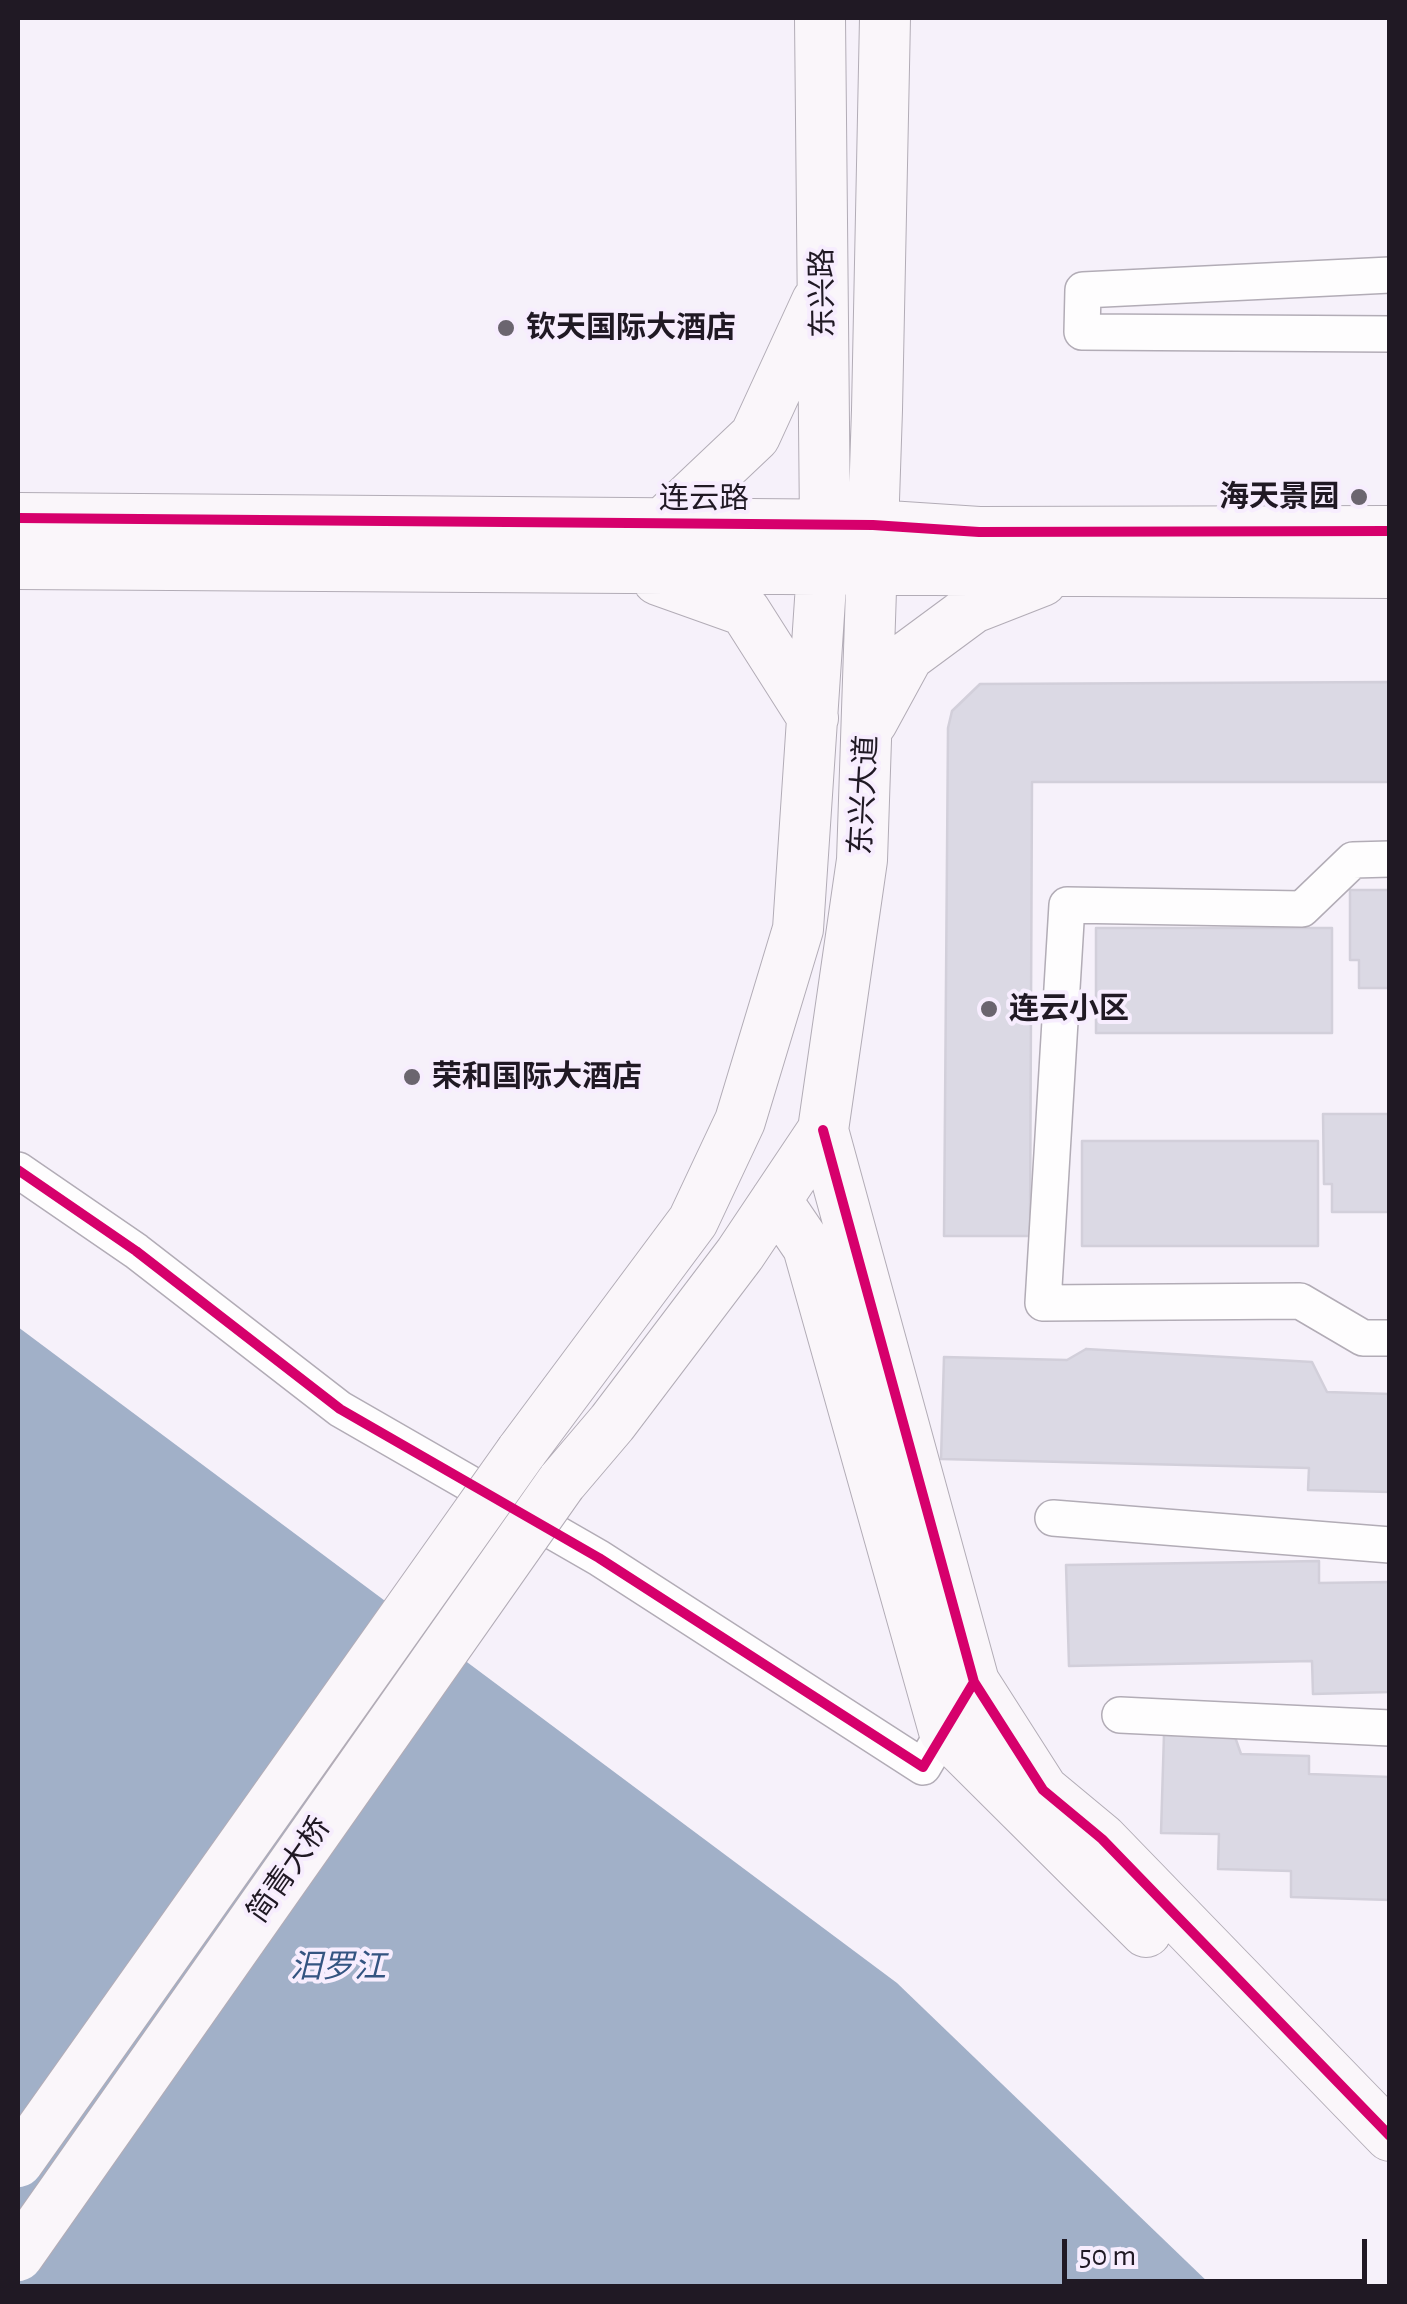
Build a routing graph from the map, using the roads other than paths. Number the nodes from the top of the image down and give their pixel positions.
1 (820, 18) edge
2 (886, 18) edge
3 (1390, 275) edge
4 (823, 288) junction
5 (1390, 334) edge
6 (878, 410) junction
7 (18, 518) edge
8 (662, 524) junction
9 (1390, 531) edge
10 (979, 532) junction
11 (849, 547) junction
12 (18, 564) edge
13 (625, 568) junction
14 (1066, 572) junction
15 (1390, 573) edge
16 (813, 718) junction
17 (867, 730) junction
18 (1390, 859) edge
19 (823, 1130) junction
20 (18, 1170) edge
21 (776, 1200) junction
22 (1390, 1338) edge
23 (561, 1484) joint
24 (1053, 1518) dead end
25 (1390, 1545) edge
26 (974, 1682) junction
27 (1120, 1716) dead end
28 (1390, 1728) edge
29 (944, 1731) junction
30 (1390, 2136) edge
31 (18, 2162) edge
32 (1390, 2173) edge
33 (18, 2256) edge

1 - 4 street, 东兴路
2 - 6 street, 东兴大道
3 - 5 street
4 - 8 street
4 - 11 street, 东兴路
6 - 10 street
6 - 11 street, 东兴大道
7 - 8 street, 连云路
8 - 11 street, 连云路
9 - 10 street, 连云路
10 - 11 street, 连云路
11 - 13 street
11 - 14 street, 连云路
11 - 16 street, 东兴大道
11 - 17 street, 东兴大道
12 - 13 street
13 - 16 street
14 - 15 street, 连云路
14 - 17 street
16 - 31 street, 东兴大道, bridge
17 - 19 street, 东兴大道
18 - 22 street
19 - 21 street, 东兴大道
19 - 26 street
20 - 29 street
21 - 23 street, 东兴大道
21 - 29 street
23 - 33 street, 简青大桥, bridge
24 - 25 street
26 - 29 street
26 - 30 street
27 - 28 street
29 - 32 street

